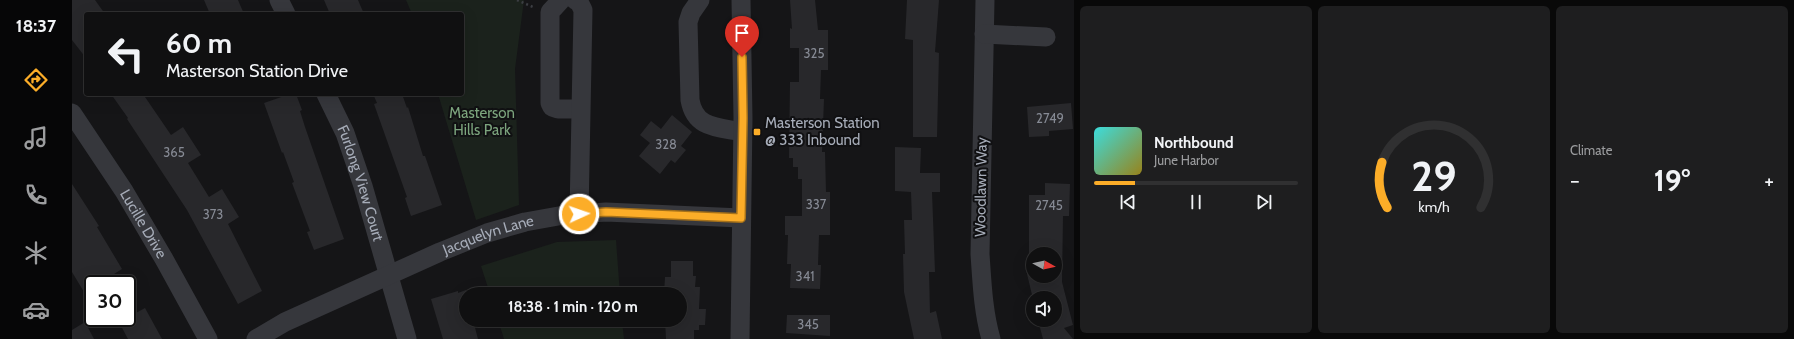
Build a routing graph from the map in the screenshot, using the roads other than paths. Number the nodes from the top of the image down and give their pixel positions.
1 (279, 0) edge
2 (561, 0) edge
3 (575, 0) edge
4 (700, 0) edge
5 (741, 0) edge
6 (985, 0) edge
7 (285, 12) edge
8 (984, 34) junction
9 (1046, 37) dead end
10 (327, 96) edge
11 (580, 109) junction
12 (72, 113) edge
13 (742, 132) junction
14 (579, 214) junction
15 (741, 218) junction
16 (389, 275) junction
17 (208, 339) edge
18 (256, 339) edge
19 (407, 339) edge
20 (740, 339) edge
21 (991, 339) edge

1 - 7 street
2 - 11 street
3 - 11 street
4 - 13 street
5 - 13 street
6 - 8 street, Woodlawn Way
8 - 9 street
8 - 21 street, Woodlawn Way
10 - 16 street, Furlong View Court
11 - 14 street
12 - 17 street, Lucille Drive
13 - 15 street
14 - 15 street, Jacquelyn Lane
14 - 16 street, Jacquelyn Lane
15 - 20 street
16 - 18 street, Jacquelyn Lane
16 - 19 street, Furlong View Court

